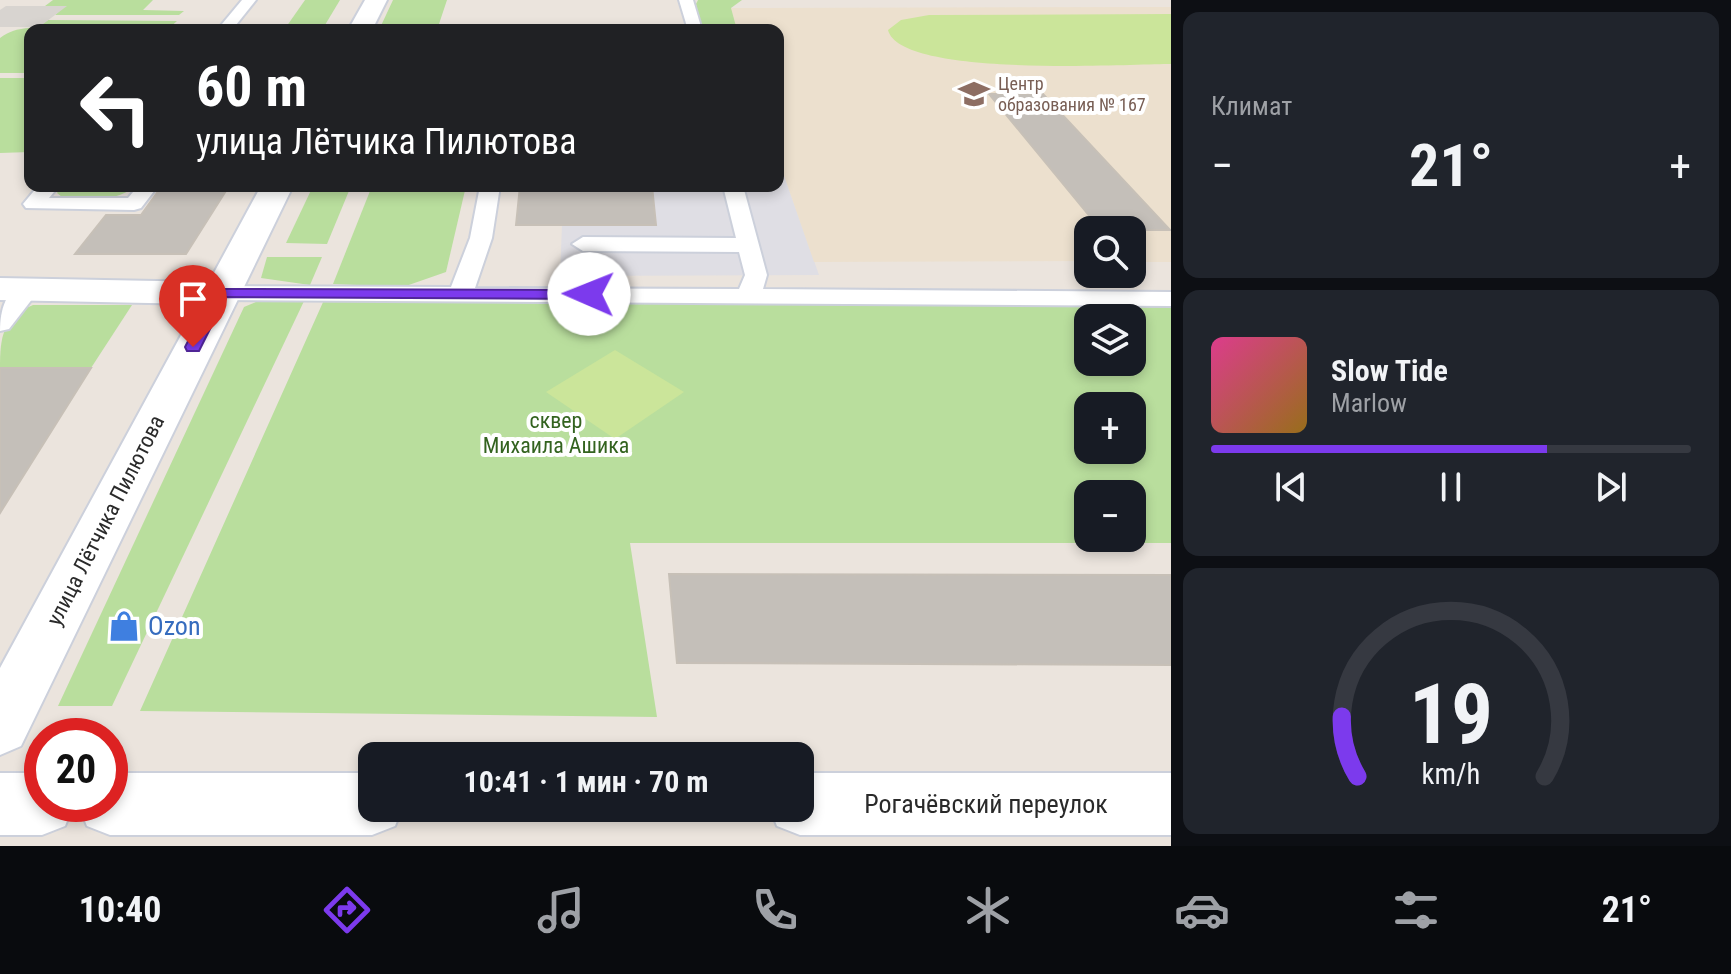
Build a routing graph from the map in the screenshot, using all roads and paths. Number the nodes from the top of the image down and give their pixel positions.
1 (249, 0) edge
2 (376, 0) edge
3 (686, 0) edge
4 (229, 24) edge
5 (363, 24) edge
6 (693, 24) edge
7 (44, 192) edge
8 (143, 192) edge
9 (274, 192) edge
10 (489, 192) edge
11 (735, 192) edge
12 (583, 244) dead end
13 (748, 245) junction
14 (14, 289) edge
15 (221, 293) junction
16 (461, 293) junction
17 (749, 295) junction
18 (1171, 299) edge
19 (0, 324) edge
20 (0, 727) edge
21 (0, 804) edge
22 (24, 804) edge
23 (128, 804) edge
24 (358, 804) edge
25 (814, 804) edge
26 (1171, 804) edge

1 - 4 lane
2 - 5 street
3 - 6 lane
7 - 8 lane
9 - 15 street, улица Лётчика Пилютова
10 - 16 lane
11 - 13 lane
12 - 13 lane
13 - 17 lane
14 - 15 street
14 - 19 lane
15 - 16 lane
15 - 20 street, улица Лётчика Пилютова
16 - 17 lane
17 - 18 lane
21 - 22 street
23 - 24 street
25 - 26 street, Рогачёвский переулок

